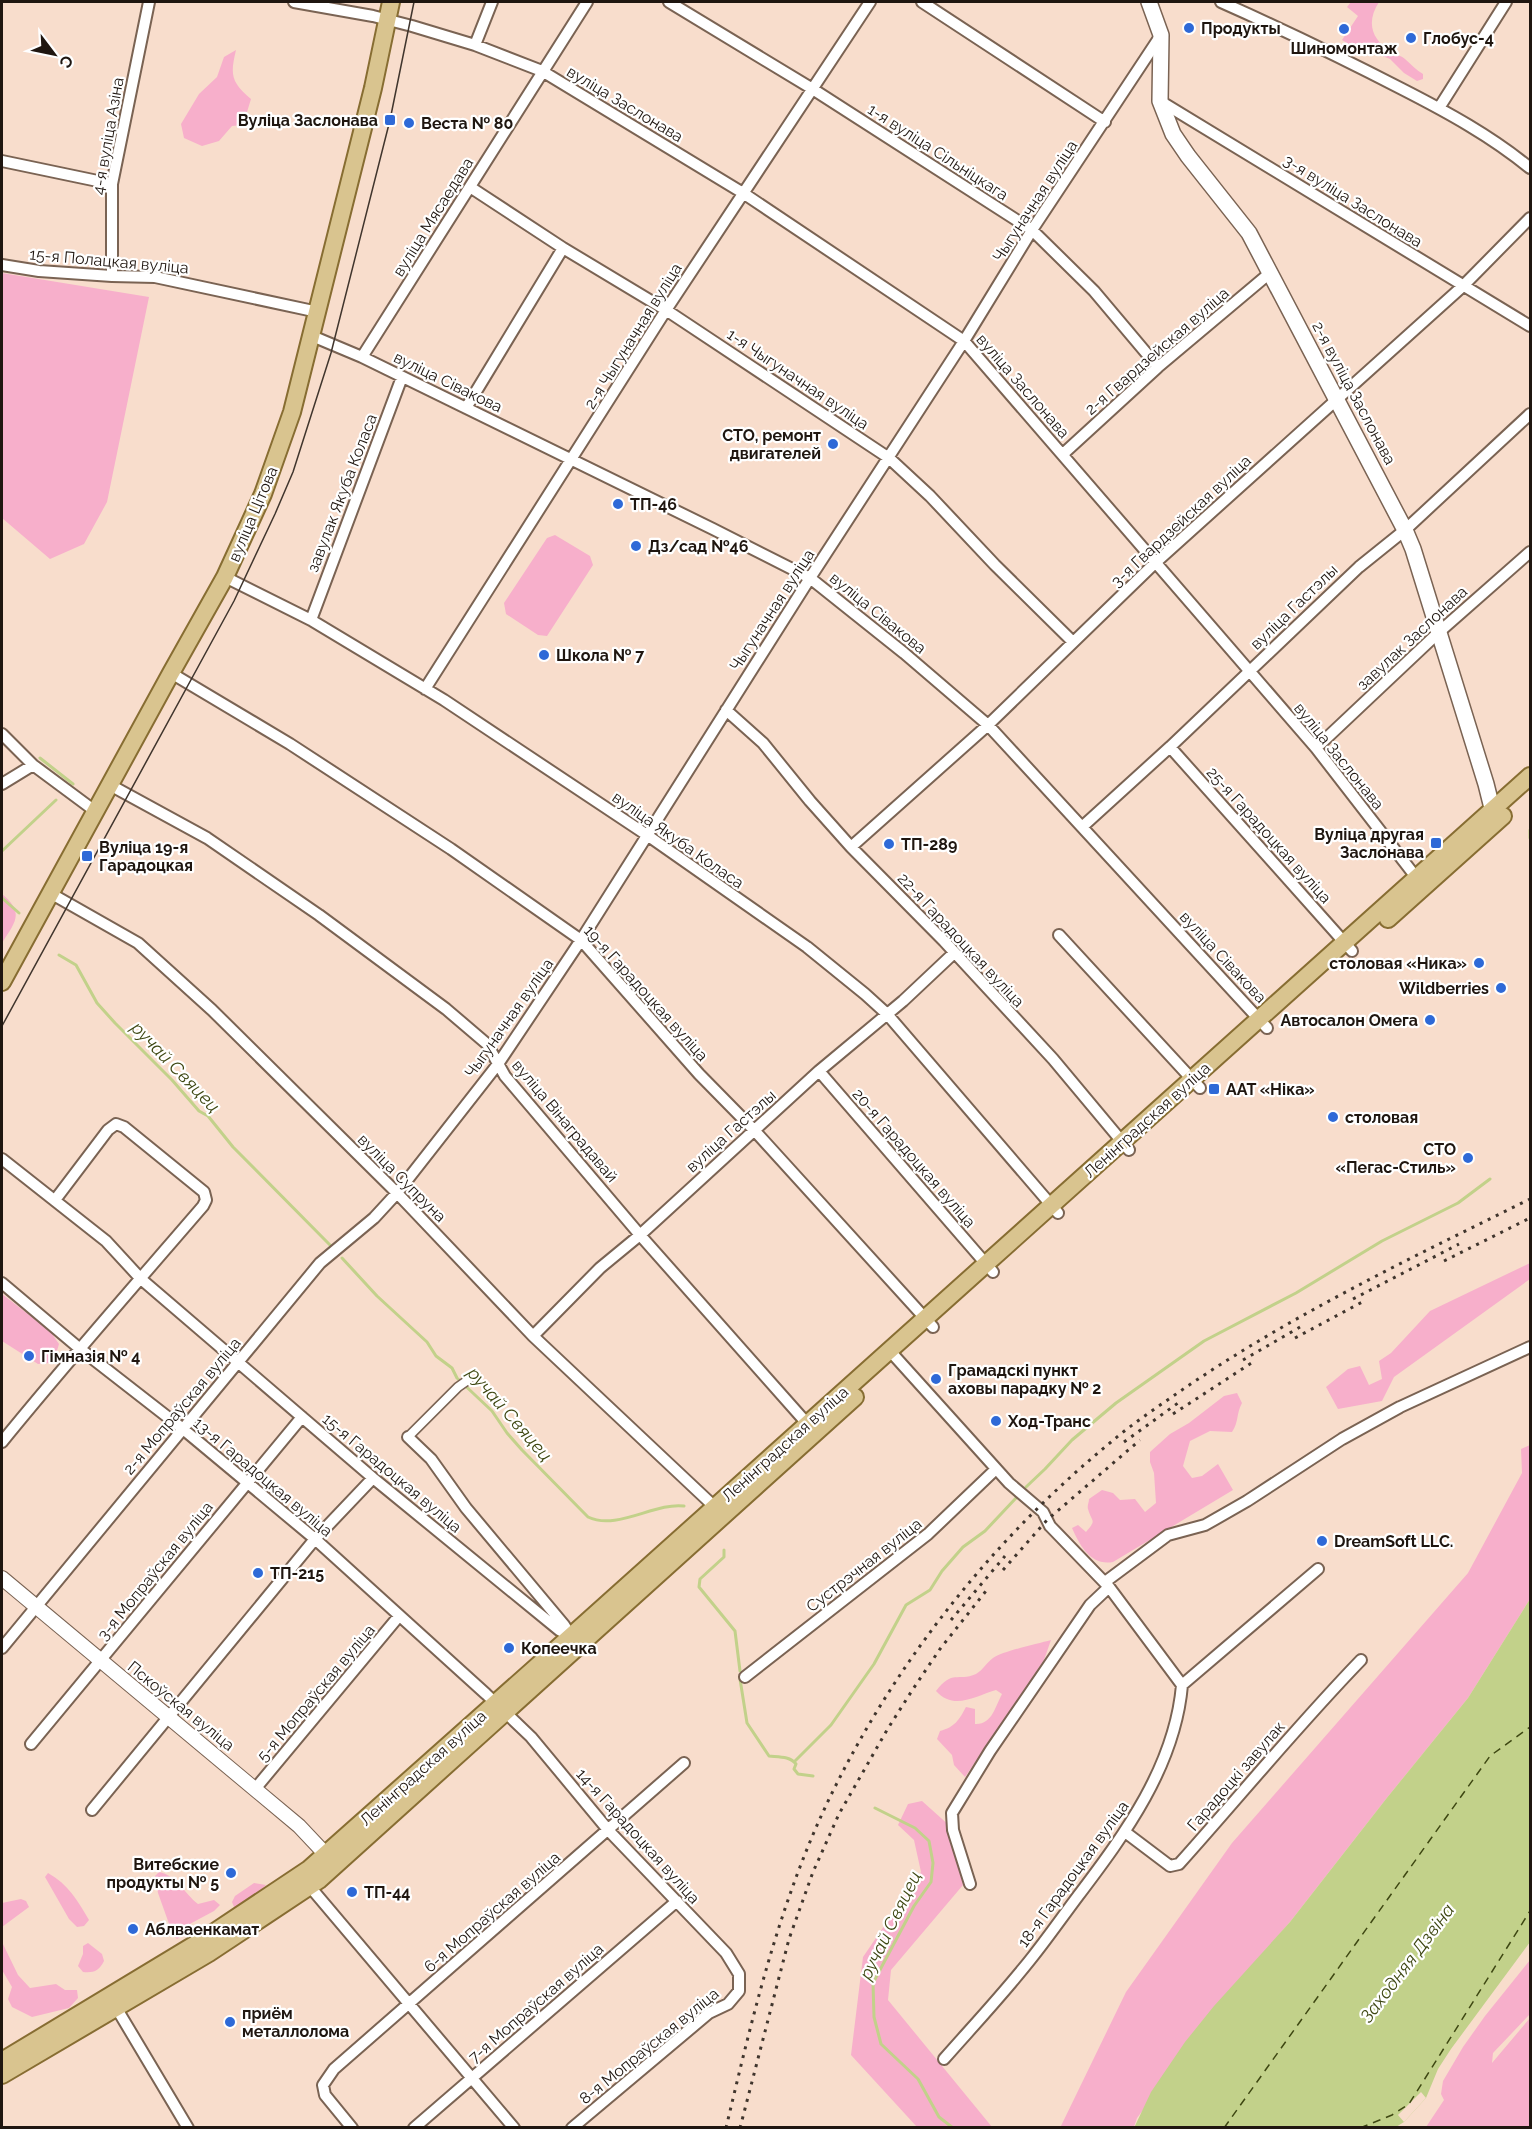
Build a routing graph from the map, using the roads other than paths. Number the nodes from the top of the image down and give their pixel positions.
1 (149, 2) edge
2 (294, 2) edge
3 (391, 2) edge
4 (492, 2) edge
5 (587, 2) edge
6 (669, 2) edge
7 (870, 2) edge
8 (922, 2) edge
9 (1221, 2) edge
10 (1506, 2) edge
11 (1148, 3) edge
12 (387, 20) junction
13 (1161, 35) junction
14 (476, 45) junction
15 (542, 71) junction
16 (811, 88) junction
17 (1160, 101) junction
18 (1439, 108) junction
19 (1105, 122) junction
20 (2, 161) edge
21 (1530, 168) edge
22 (112, 184) junction
23 (470, 187) junction
24 (742, 194) junction
25 (1530, 218) edge
26 (1032, 230) junction
27 (563, 248) junction
28 (2, 265) edge
29 (1271, 272) junction
30 (112, 276) junction
31 (1463, 286) junction
32 (666, 310) junction
33 (318, 312) junction
34 (1530, 326) edge
35 (312, 336) junction
36 (964, 341) junction
37 (362, 357) junction
38 (1158, 367) junction
39 (402, 377) junction
40 (1337, 399) junction
41 (466, 408) junction
42 (1530, 414) edge
43 (1064, 454) junction
44 (889, 458) junction
45 (572, 460) junction
46 (1405, 530) junction
47 (1530, 552) edge
48 (1155, 563) junction
49 (225, 577) junction
50 (810, 578) junction
51 (311, 620) junction
52 (1438, 633) junction
53 (1072, 642) junction
54 (1248, 672) junction
55 (171, 673) junction
56 (425, 689) junction
57 (726, 710) junction
58 (988, 725) junction
59 (2, 734) edge
60 (1170, 747) junction
61 (1316, 748) junction
62 (33, 765) junction
63 (1530, 776) edge
64 (2, 784) edge
65 (110, 784) junction
66 (1530, 791) edge
67 (95, 811) junction
68 (1494, 817) junction
69 (1082, 827) junction
70 (646, 835) junction
71 (851, 847) junction
72 (1420, 882) junction
73 (50, 893) junction
74 (1059, 935) dead end
75 (581, 939) junction
76 (1348, 946) junction
77 (954, 953) junction
78 (2, 982) edge
79 (887, 1014) junction
80 (1264, 1023) junction
81 (498, 1064) junction
82 (819, 1071) junction
83 (1196, 1084) junction
84 (754, 1130) junction
85 (1125, 1146) junction
86 (2, 1160) edge
87 (397, 1193) junction
88 (55, 1200) junction
89 (1054, 1209) junction
90 (640, 1235) junction
91 (990, 1268) junction
92 (141, 1279) junction
93 (2, 1283) edge
94 (929, 1323) junction
95 (533, 1336) junction
96 (1530, 1347) edge
97 (79, 1348) junction
98 (893, 1355) junction
99 (238, 1362) junction
100 (468, 1380) dead end
101 (302, 1417) junction
102 (811, 1428) junction
103 (183, 1429) junction
104 (408, 1437) joint
105 (2, 1442) edge
106 (996, 1468) junction
107 (373, 1478) junction
108 (245, 1483) junction
109 (719, 1511) junction
110 (315, 1539) junction
111 (1318, 1569) dead end
112 (2, 1578) edge
113 (1107, 1584) junction
114 (36, 1606) junction
115 (399, 1616) junction
116 (575, 1641) junction
117 (2, 1648) edge
118 (1361, 1660) dead end
119 (100, 1661) junction
120 (745, 1677) dead end
121 (1182, 1685) junction
122 (500, 1708) junction
123 (167, 1716) junction
124 (31, 1744) dead end
125 (684, 1763) dead end
126 (255, 1789) junction
127 (92, 1810) dead end
128 (609, 1830) junction
129 (1125, 1832) junction
130 (330, 1860) junction
131 (305, 1881) junction
132 (970, 1884) dead end
133 (677, 1901) junction
134 (726, 1953) joint
135 (117, 1999) junction
136 (408, 2004) junction
137 (944, 2059) dead end
138 (2, 2061) edge
139 (2, 2075) edge
140 (472, 2079) junction
141 (188, 2127) edge
142 (352, 2127) edge
143 (414, 2127) edge
144 (514, 2127) edge
145 (572, 2127) edge

1 - 22 street, 4-я вуліца Азіна
2 - 12 street, вуліца Заслонава
3 - 12 main road, вуліца Цітова
4 - 14 street
5 - 15 street, вуліца Мясаедава
6 - 16 street, 1-я вуліца Сільніцкага
7 - 16 street, 2-я Чыгуначная вуліца
8 - 19 street
9 - 18 street
10 - 18 street
11 - 13 main road, 2-я вуліца Заслонава
12 - 14 street, вуліца Заслонава
12 - 33 main road, вуліца Цітова
13 - 17 main road, 2-я вуліца Заслонава
13 - 19 street, Чыгуначная вуліца
14 - 15 street, вуліца Заслонава
15 - 23 street, вуліца Мясаедава
15 - 24 street, вуліца Заслонава
16 - 24 street, 2-я Чыгуначная вуліца
16 - 26 street, 1-я вуліца Сільніцкага
17 - 29 main road, 2-я вуліца Заслонава
17 - 31 street, 3-я вуліца Заслонава
18 - 21 street
19 - 26 street, Чыгуначная вуліца
20 - 22 street
22 - 30 street, 4-я вуліца Азіна
23 - 27 street, 1-я Чыгуначная вуліца
23 - 37 street, вуліца Мясаедава
24 - 32 street, 2-я Чыгуначная вуліца
24 - 36 street, вуліца Заслонава
25 - 31 street, 3-я Гвардзейская вуліца
26 - 36 street, Чыгуначная вуліца
26 - 38 street, 1-я вуліца Сільніцкага
27 - 32 street, 1-я Чыгуначная вуліца
27 - 41 street
28 - 30 street, 15-я Полацкая вуліца
29 - 38 street, 2-я Гвардзейская вуліца
29 - 40 main road, 2-я вуліца Заслонава
30 - 33 street, 15-я Полацкая вуліца
31 - 34 street, 3-я вуліца Заслонава
31 - 40 street, 3-я Гвардзейская вуліца
32 - 44 street, 1-я Чыгуначная вуліца
32 - 45 street, 2-я Чыгуначная вуліца
33 - 35 main road, вуліца Цітова
35 - 37 street, вуліца Сівакова
35 - 49 main road, вуліца Цітова
36 - 43 street, вуліца Заслонава
36 - 44 street, Чыгуначная вуліца
37 - 39 street, вуліца Сівакова
38 - 43 street, 2-я Гвардзейская вуліца
39 - 41 street, вуліца Сівакова
39 - 51 street, завулак Якуба Коласа
40 - 46 main road, 2-я вуліца Заслонава
40 - 48 street, 3-я Гвардзейская вуліца
41 - 45 street, вуліца Сівакова
42 - 46 street, вуліца Гастэлы
43 - 48 street, вуліца Заслонава
44 - 50 street, Чыгуначная вуліца
44 - 53 street, 1-я Чыгуначная вуліца
45 - 50 street, вуліца Сівакова
45 - 56 street, 2-я Чыгуначная вуліца
46 - 52 main road, 2-я вуліца Заслонава
46 - 54 street, вуліца Гастэлы
47 - 52 street, завулак Заслонава
48 - 53 street, 3-я Гвардзейская вуліца
48 - 54 street, вуліца Заслонава
49 - 51 street, вуліца Якуба Коласа
49 - 55 main road, вуліца Цітова
50 - 57 street, Чыгуначная вуліца
50 - 58 street, вуліца Сівакова
51 - 56 street, вуліца Якуба Коласа
52 - 61 street, завулак Заслонава
52 - 68 main road, 2-я вуліца Заслонава
53 - 58 street, 3-я Гвардзейская вуліца
54 - 60 street, вуліца Гастэлы
54 - 61 street, вуліца Заслонава
55 - 65 main road, вуліца Цітова
55 - 75 street, 19-я Гарадоцкая вуліца
56 - 70 street, вуліца Якуба Коласа
57 - 70 street, Чыгуначная вуліца
57 - 71 street, 22-я Гарадоцкая вуліца
58 - 69 street, вуліца Сівакова
58 - 71 street, 3-я Гвардзейская вуліца
59 - 62 street
60 - 69 street, вуліца Гастэлы
60 - 76 street, 25-я Гарадоцкая вуліца
61 - 72 street, вуліца Заслонава
62 - 64 street
62 - 67 street
63 - 68 main road, Ленінградская вуліца
65 - 67 main road, вуліца Цітова
65 - 81 street, вуліца Вінаградавай
66 - 68 main road, Ленінградская вуліца
67 - 73 main road, вуліца Цітова
68 - 72 main road, Ленінградская вуліца
69 - 80 street, вуліца Сівакова
70 - 75 street, Чыгуначная вуліца
70 - 79 street, вуліца Якуба Коласа
71 - 77 street, 22-я Гарадоцкая вуліца
72 - 76 main road, Ленінградская вуліца
73 - 78 main road, вуліца Цітова
73 - 87 street, вуліца Супруна
74 - 83 street
75 - 81 street, Чыгуначная вуліца
75 - 84 street, 19-я Гарадоцкая вуліца
76 - 80 main road, Ленінградская вуліца
77 - 79 street, вуліца Гастэлы
77 - 85 street, 22-я Гарадоцкая вуліца
79 - 82 street, вуліца Гастэлы
79 - 89 street, вуліца Якуба Коласа
80 - 83 main road, Ленінградская вуліца
81 - 87 street, Чыгуначная вуліца
81 - 90 street, вуліца Вінаградавай
82 - 84 street, вуліца Гастэлы
82 - 91 street, 20-я Гарадоцкая вуліца
83 - 85 main road, Ленінградская вуліца
84 - 90 street, вуліца Гастэлы
84 - 94 street, 19-я Гарадоцкая вуліца
85 - 89 main road, Ленінградская вуліца
86 - 88 street, 15-я Гарадоцкая вуліца
87 - 95 street, вуліца Супруна
87 - 99 street, 2-я Мопраўская вуліца
88 - 92 street, 15-я Гарадоцкая вуліца
88 - 92 street
89 - 91 main road, Ленінградская вуліца
90 - 95 street, вуліца Гастэлы
90 - 102 street, вуліца Вінаградавай
91 - 94 main road, Ленінградская вуліца
92 - 97 street
92 - 99 street, 15-я Гарадоцкая вуліца
93 - 97 street, 13-я Гарадоцкая вуліца
94 - 98 main road, Ленінградская вуліца
95 - 109 street, вуліца Супруна
96 - 113 street
97 - 103 street, 13-я Гарадоцкая вуліца
97 - 105 street
98 - 102 main road, Ленінградская вуліца
98 - 106 street
99 - 101 street, 15-я Гарадоцкая вуліца
99 - 103 street, 2-я Мопраўская вуліца
100 - 104 street
101 - 107 street, 15-я Гарадоцкая вуліца
101 - 108 street, 3-я Мопраўская вуліца
102 - 109 main road, Ленінградская вуліца
103 - 108 street, 13-я Гарадоцкая вуліца
103 - 114 street, 2-я Мопраўская вуліца
104 - 116 street, 15-я Гарадоцкая вуліца
106 - 113 street
106 - 120 street, Сустрэчная вуліца
107 - 110 street
107 - 116 street, 15-я Гарадоцкая вуліца
108 - 110 street, 13-я Гарадоцкая вуліца
108 - 119 street, 3-я Мопраўская вуліца
109 - 116 main road, Ленінградская вуліца
110 - 115 street, 13-я Гарадоцкая вуліца
110 - 123 street
111 - 121 street
112 - 114 street, Пскоўская вуліца
113 - 121 street
113 - 132 street
114 - 117 street, 2-я Мопраўская вуліца
114 - 119 street, Пскоўская вуліца
115 - 122 street, 13-я Гарадоцкая вуліца
115 - 126 street, 5-я Мопраўская вуліца
116 - 122 main road, Ленінградская вуліца
118 - 129 street, Гарадоцкі завулак
119 - 123 street, Пскоўская вуліца
119 - 124 street, 3-я Мопраўская вуліца
121 - 129 street, 18-я Гарадоцкая вуліца
122 - 128 street, 14-я Гарадоцкая вуліца
122 - 130 main road, Ленінградская вуліца
123 - 126 street, Пскоўская вуліца
123 - 127 street
125 - 128 street, 6-я Мопраўская вуліца
126 - 130 street, Пскоўская вуліца
128 - 133 street, 14-я Гарадоцкая вуліца
128 - 136 street, 6-я Мопраўская вуліца
129 - 137 street, 18-я Гарадоцкая вуліца
130 - 131 main road, Ленінградская вуліца
131 - 135 main road, Ленінградская вуліца
131 - 136 street
133 - 134 street, 14-я Гарадоцкая вуліца
133 - 140 street, 7-я Мопраўская вуліца
134 - 145 street, 8-я Мопраўская вуліца
135 - 138 main road, Ленінградская вуліца
135 - 139 main road, Ленінградская вуліца
135 - 141 street
136 - 140 street
136 - 142 street, 6-я Мопраўская вуліца
140 - 143 street, 7-я Мопраўская вуліца
140 - 144 street

